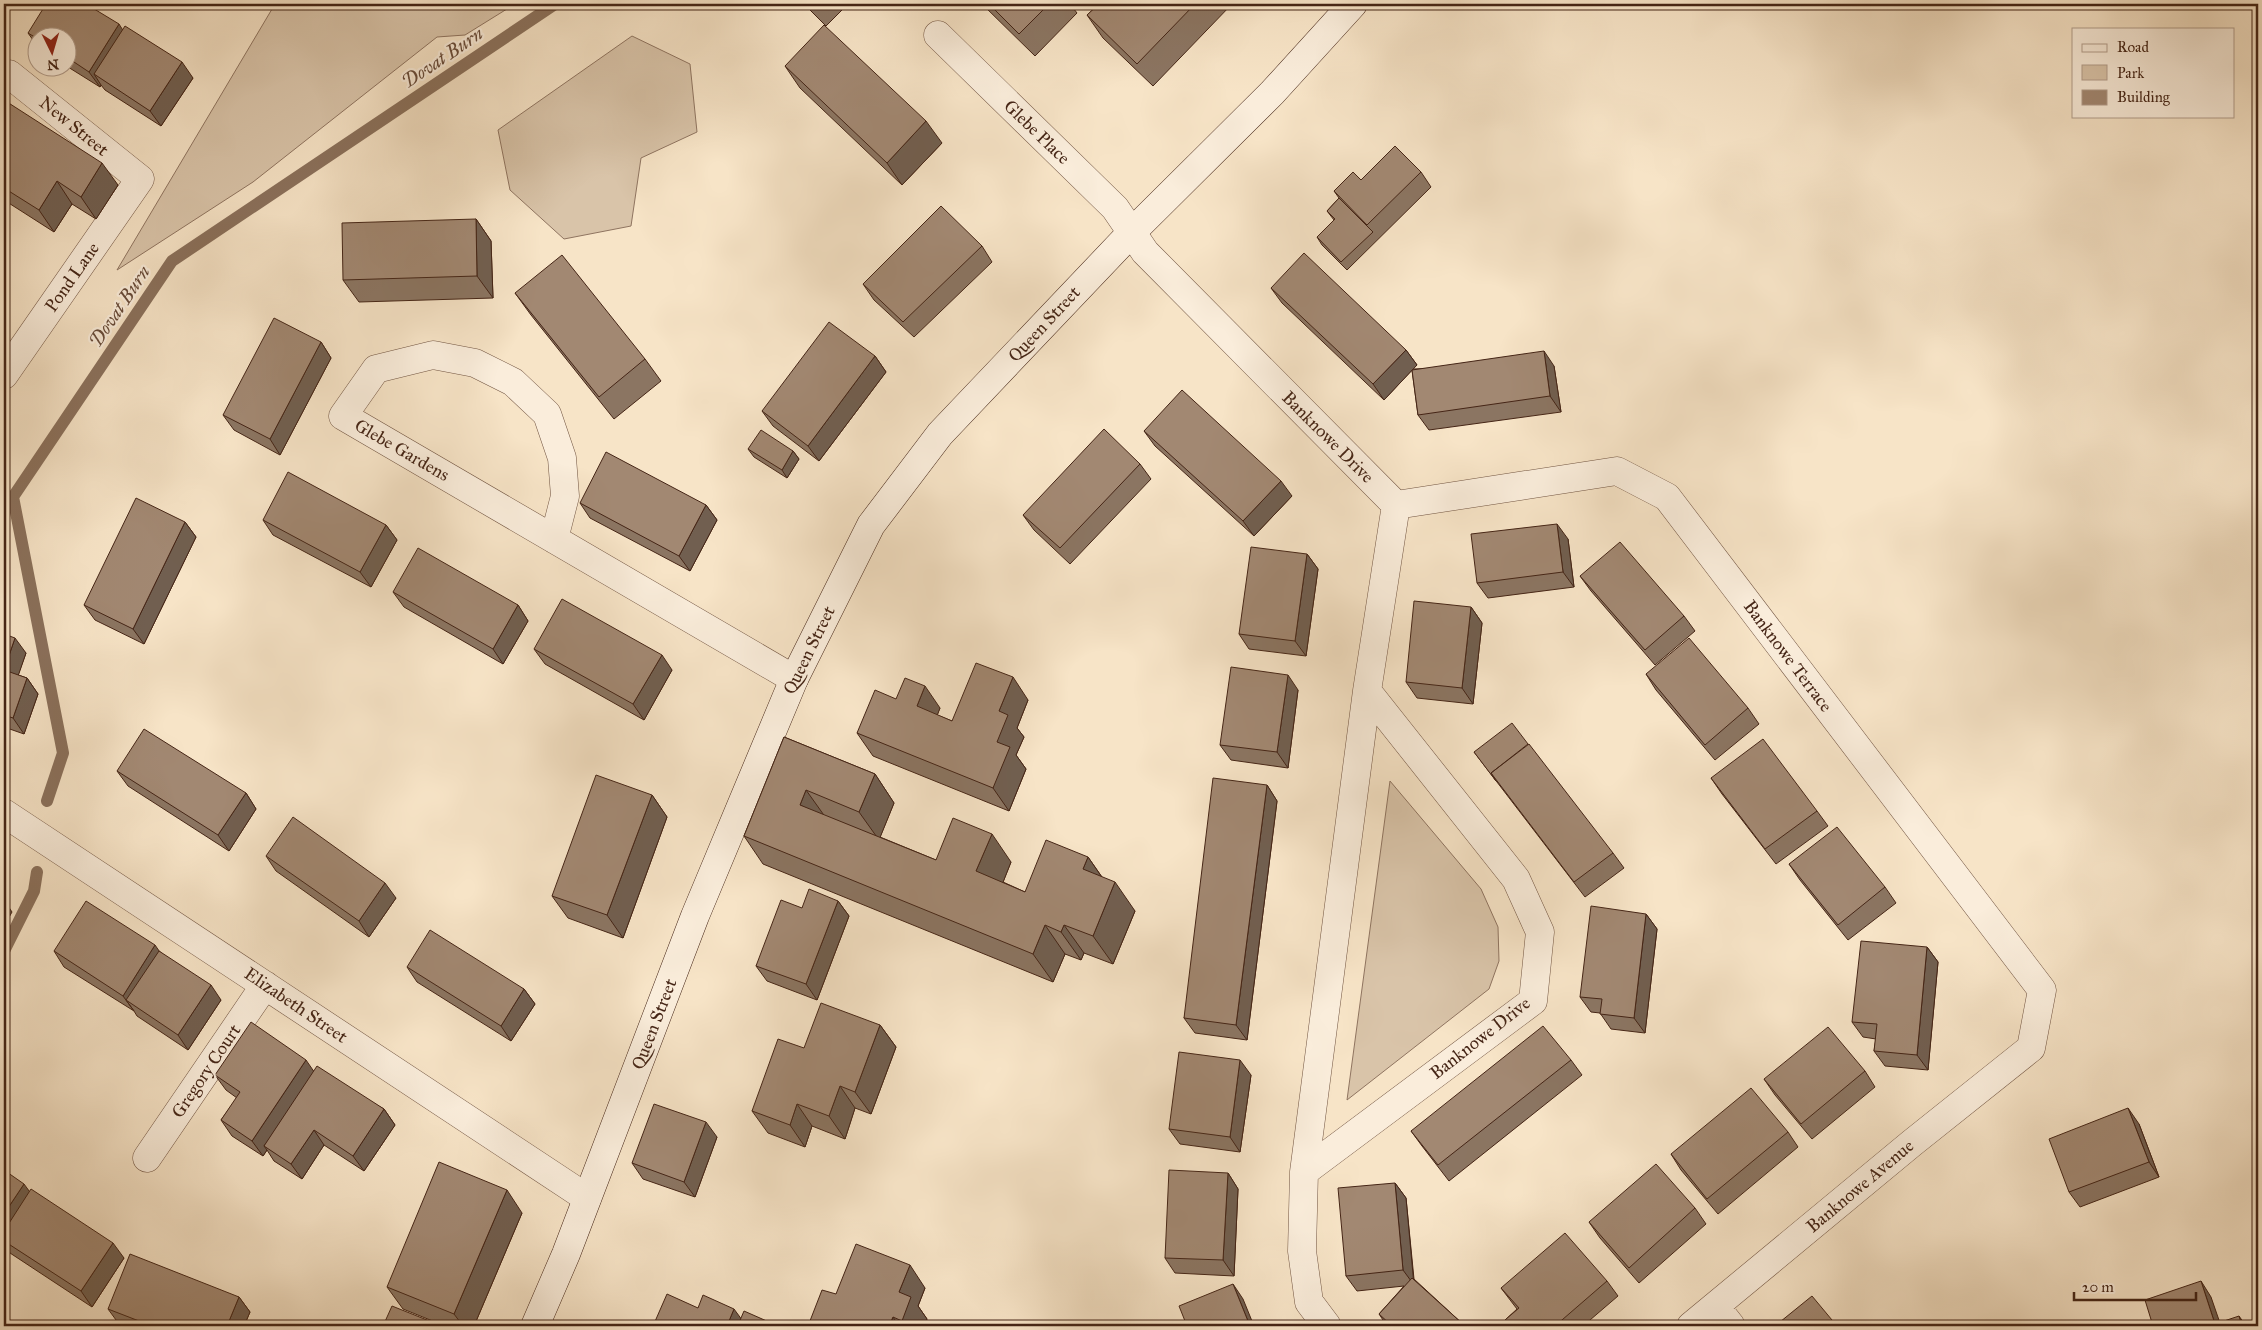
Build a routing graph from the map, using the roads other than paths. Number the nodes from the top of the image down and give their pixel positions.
1 (1353, 4) edge
2 (938, 35) dead end
3 (9, 74) dead end
4 (140, 179) joint
5 (1132, 232) junction
6 (4, 375) edge
7 (1396, 504) junction
8 (554, 539) junction
9 (794, 678) junction
10 (1367, 691) junction
11 (4, 813) edge
12 (265, 985) junction
13 (2031, 1048) joint
14 (147, 1158) dead end
15 (1304, 1172) junction
16 (587, 1198) junction
17 (1724, 1316) edge
18 (535, 1326) edge
19 (1327, 1326) edge
20 (1691, 1326) edge

1 - 5 street, Queen Street
2 - 5 street, Glebe Place
3 - 4 street, New Street
4 - 6 street, Pond Lane
5 - 7 street, Banknowe Drive
5 - 9 street, Queen Street
7 - 10 street
7 - 13 street, Banknowe Terrace
8 - 8 street, Glebe Gardens
8 - 9 street, Glebe Gardens
9 - 16 street, Queen Street
10 - 15 street
10 - 15 street, Banknowe Drive
11 - 12 street, Elizabeth Street
12 - 14 street, Gregory Court
12 - 16 street, Elizabeth Street
13 - 17 street, Banknowe Avenue
15 - 19 street
16 - 18 street, Queen Street
17 - 20 street, Banknowe Avenue

